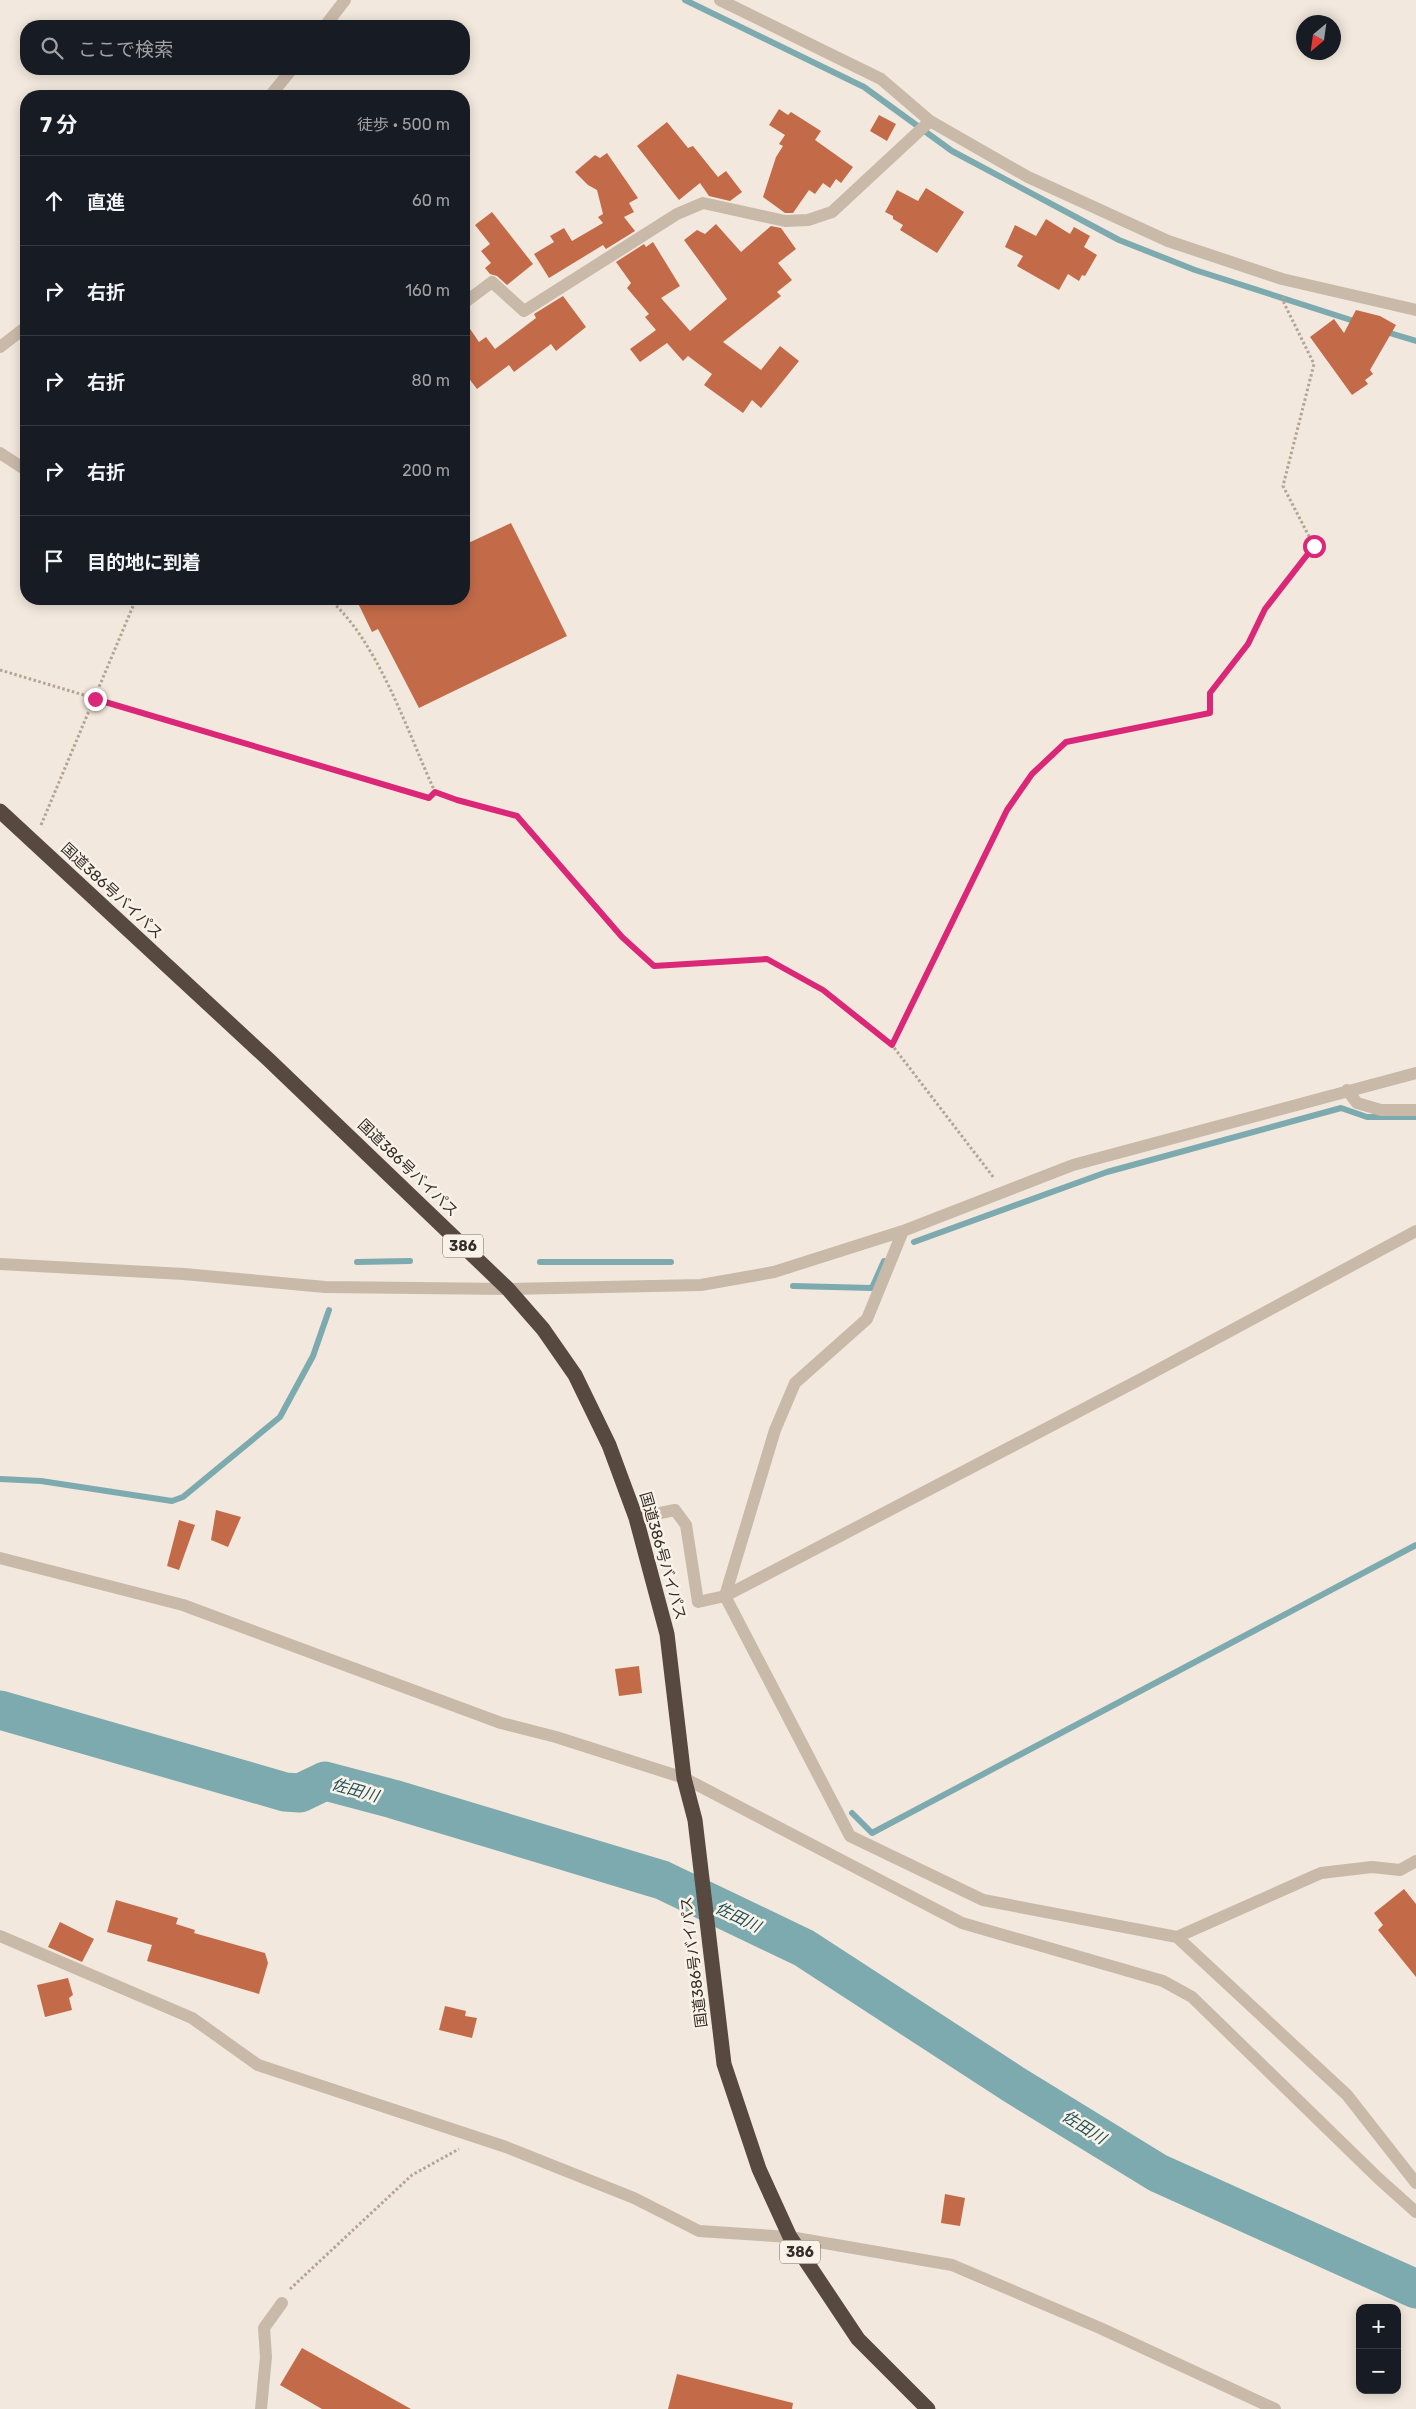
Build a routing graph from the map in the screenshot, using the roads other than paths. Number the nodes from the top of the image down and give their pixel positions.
1 (345, 0) edge
2 (720, 0) edge
3 (330, 20) edge
4 (287, 75) edge
5 (275, 90) edge
6 (930, 121) junction
7 (470, 298) edge
8 (1416, 310) edge
9 (20, 332) edge
10 (0, 347) edge
11 (0, 453) edge
12 (20, 466) edge
13 (0, 811) edge
14 (1416, 1073) edge
15 (1347, 1090) junction
16 (1416, 1110) edge
17 (902, 1231) junction
18 (1416, 1231) edge
19 (0, 1264) edge
20 (508, 1289) junction
21 (636, 1518) junction
22 (0, 1558) edge
23 (725, 1596) junction
24 (684, 1778) junction
25 (1416, 1861) edge
26 (0, 1936) edge
27 (1176, 1937) junction
28 (1416, 2183) edge
29 (1416, 2212) edge
30 (790, 2237) junction
31 (282, 2303) road end
32 (261, 2409) edge
33 (928, 2409) edge
34 (1275, 2409) edge

1 - 3 street
2 - 6 street
4 - 5 street
6 - 7 street
6 - 8 street
9 - 10 street
11 - 12 street
13 - 20 highway, 国道386号バイパス / 386
14 - 15 street
15 - 16 street
15 - 17 street
17 - 20 street
17 - 23 street
18 - 23 street
19 - 20 street
20 - 21 highway, 国道386号バイパス / 386
21 - 23 street
21 - 24 highway, 国道386号バイパス / 386
22 - 24 street
23 - 27 street
24 - 29 street
24 - 30 highway, 国道386号バイパス / 386
25 - 27 street
26 - 30 street
27 - 28 street
30 - 33 highway, 国道386号バイパス / 386
30 - 34 street
31 - 32 street

